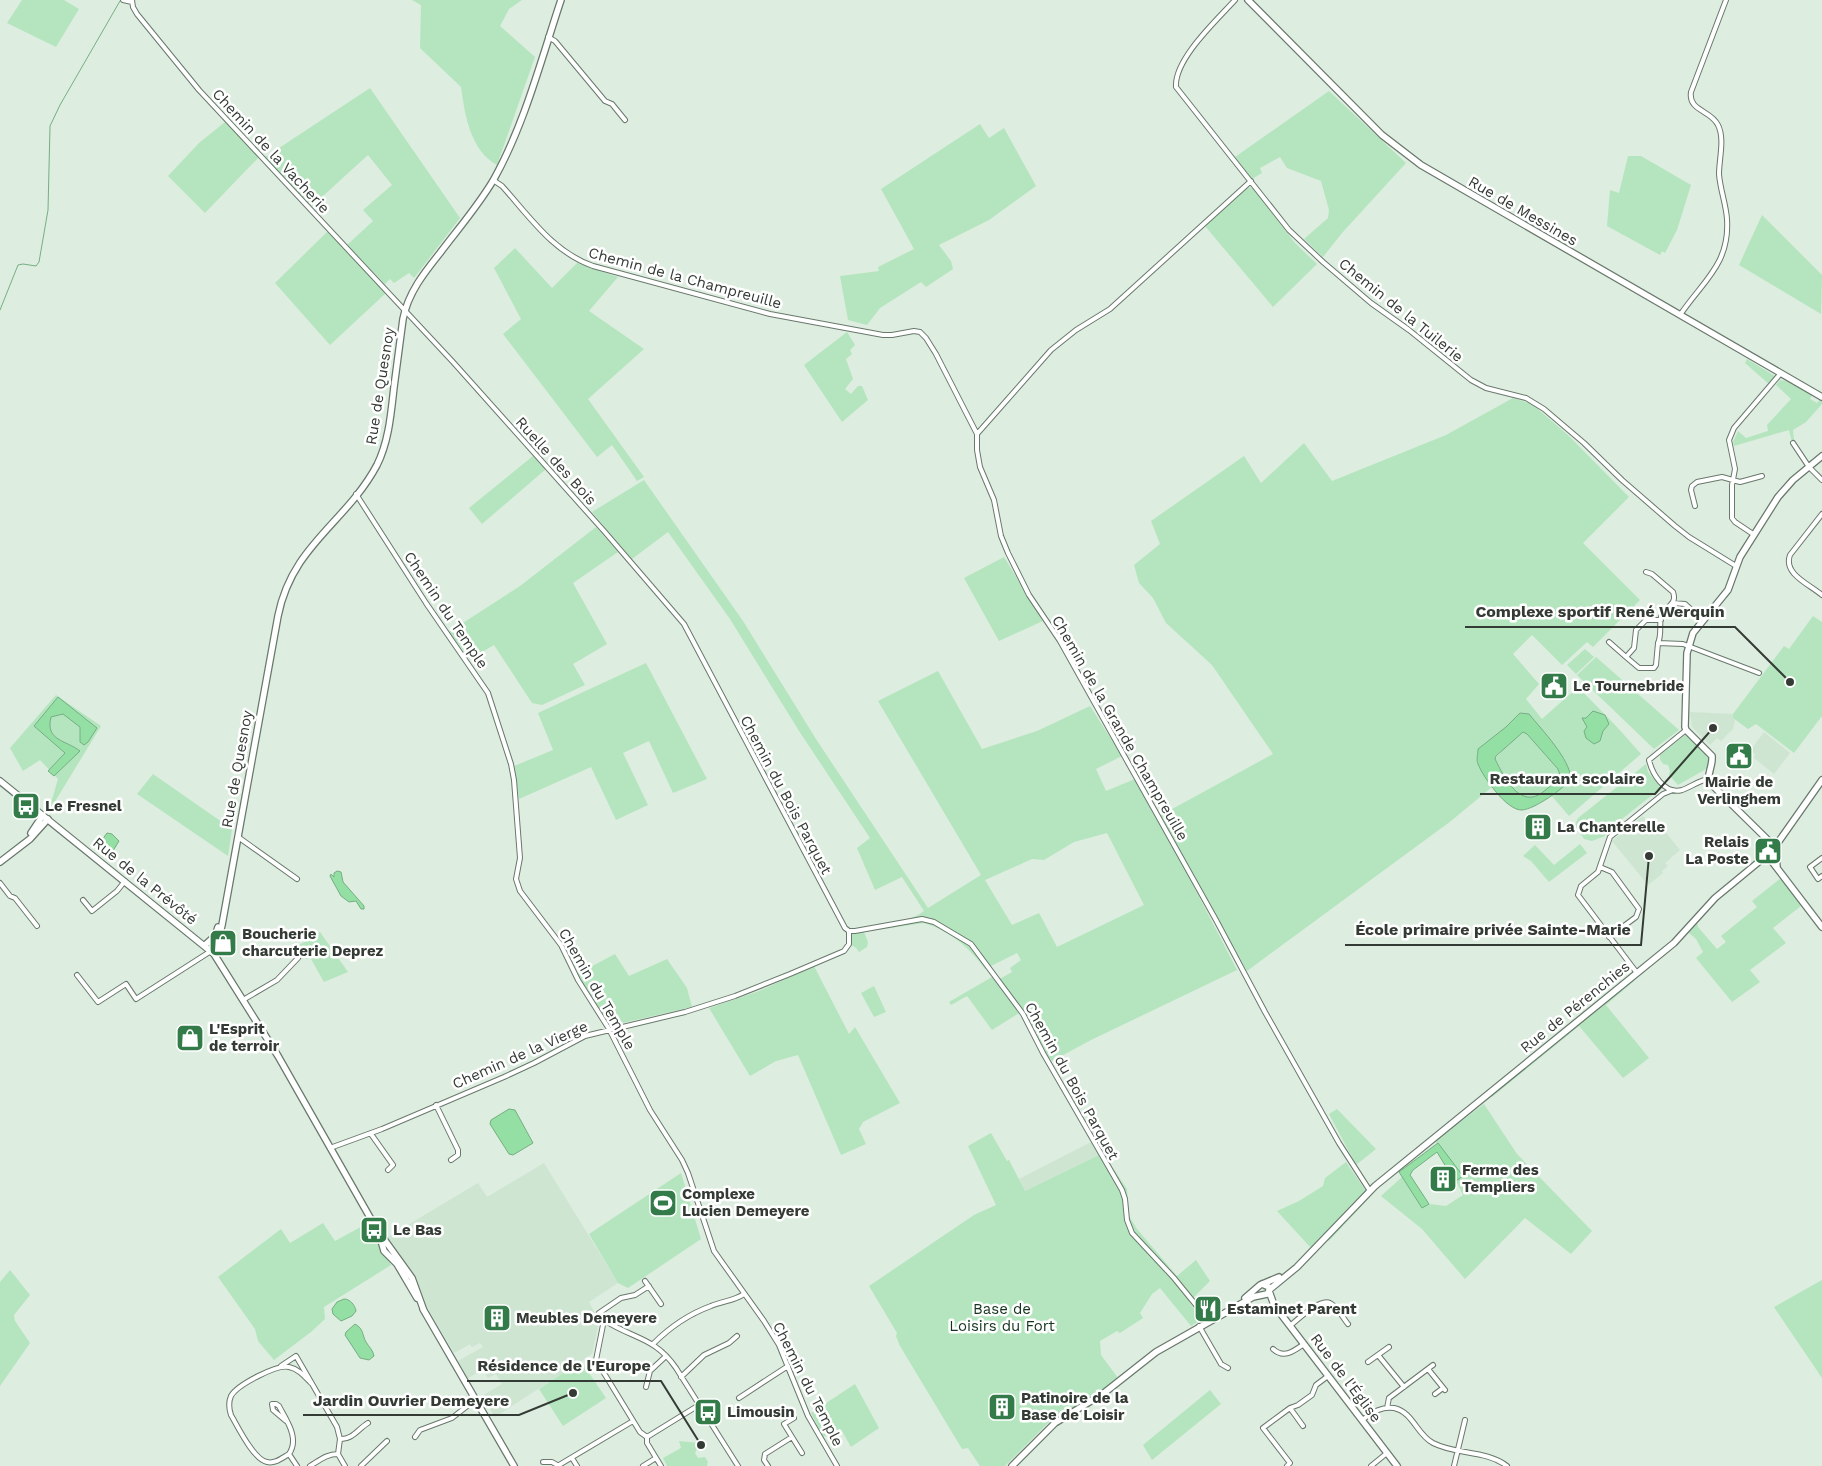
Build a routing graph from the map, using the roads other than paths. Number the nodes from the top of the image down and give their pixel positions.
1 (123, 0) edge
2 (561, 0) edge
3 (1236, 0) edge
4 (1248, 0) edge
5 (1726, 0) edge
6 (132, 1) edge
7 (548, 36) junction
8 (625, 120) dead end
9 (493, 180) junction
10 (1250, 181) junction
11 (405, 310) junction
12 (1680, 315) junction
13 (844, 328) joint
14 (1781, 373) junction
15 (1822, 396) edge
16 (977, 434) junction
17 (1793, 443) dead end
18 (1822, 456) edge
19 (1809, 466) junction
20 (1762, 476) dead end
21 (1733, 480) junction
22 (1822, 480) edge
23 (356, 494) junction
24 (1694, 506) dead end
25 (1822, 514) edge
26 (1753, 534) junction
27 (1736, 566) junction
28 (1646, 572) dead end
29 (1822, 595) edge
30 (1673, 603) junction
31 (1696, 614) dead end
32 (1661, 620) junction
33 (688, 630) joint
34 (1609, 642) dead end
35 (1658, 643) junction
36 (1688, 646) junction
37 (1626, 657) junction
38 (1759, 673) dead end
39 (1686, 730) junction
40 (1708, 779) junction
41 (0, 781) edge
42 (1822, 781) edge
43 (1673, 790) junction
44 (45, 818) junction
45 (238, 837) junction
46 (1775, 847) junction
47 (1767, 855) junction
48 (1822, 858) edge
49 (0, 862) edge
50 (1600, 867) junction
51 (1778, 868) junction
52 (1820, 878) edge
53 (298, 879) dead end
54 (125, 880) junction
55 (0, 883) edge
56 (226, 898) junction
57 (83, 900) dead end
58 (37, 926) dead end
59 (1822, 927) edge
60 (849, 931) junction
61 (1609, 937) junction
62 (205, 945) junction
63 (211, 951) junction
64 (298, 958) dead end
65 (1637, 973) junction
66 (77, 975) dead end
67 (243, 1000) junction
68 (609, 1030) junction
69 (436, 1105) junction
70 (371, 1134) junction
71 (330, 1148) junction
72 (451, 1160) dead end
73 (388, 1170) dead end
74 (1370, 1191) junction
75 (1303, 1260) junction
76 (645, 1281) dead end
77 (648, 1286) junction
78 (1260, 1286) junction
79 (1266, 1293) junction
80 (744, 1294) junction
81 (661, 1304) dead end
82 (1227, 1311) junction
83 (604, 1320) junction
84 (1208, 1321) junction
85 (1348, 1324) dead end
86 (1199, 1326) junction
87 (1290, 1326) junction
88 (737, 1336) dead end
89 (653, 1344) junction
90 (1304, 1344) junction
91 (1389, 1347) dead end
92 (1273, 1349) dead end
93 (292, 1351) dead end
94 (1378, 1355) junction
95 (296, 1356) junction
96 (666, 1356) junction
97 (1368, 1362) dead end
98 (1433, 1365) dead end
99 (281, 1366) junction
100 (788, 1366) junction
101 (1228, 1368) dead end
102 (1428, 1369) junction
103 (682, 1376) junction
104 (1328, 1376) junction
105 (311, 1383) junction
106 (646, 1387) dead end
107 (1404, 1387) junction
108 (1435, 1394) dead end
109 (739, 1398) dead end
110 (475, 1400) junction
111 (699, 1404) junction
112 (1290, 1408) junction
113 (1386, 1408) junction
114 (794, 1418) dead end
115 (1362, 1420) junction
116 (1465, 1420) dead end
117 (286, 1421) junction
118 (633, 1421) junction
119 (368, 1423) dead end
120 (1303, 1426) dead end
121 (415, 1437) dead end
122 (647, 1437) junction
123 (792, 1437) junction
124 (340, 1439) junction
125 (387, 1441) dead end
126 (1458, 1450) junction
127 (802, 1453) dead end
128 (1387, 1453) junction
129 (289, 1454) junction
130 (338, 1454) junction
131 (572, 1458) junction
132 (656, 1458) junction
133 (543, 1462) dead end
134 (297, 1466) edge
135 (310, 1466) edge
136 (345, 1466) edge
137 (361, 1466) edge
138 (514, 1466) edge
139 (559, 1466) edge
140 (577, 1466) edge
141 (644, 1466) edge
142 (661, 1466) edge
143 (738, 1466) edge
144 (768, 1466) edge
145 (837, 1466) edge
146 (1012, 1466) edge
147 (1287, 1466) edge
148 (1371, 1466) edge
149 (1397, 1466) edge
150 (1454, 1466) edge
151 (1507, 1466) edge

1 - 6 street
2 - 7 street, Rue de Quesnoy
3 - 10 street, Chemin de la Tuilerie
4 - 12 street, Rue de Messines
5 - 12 street
6 - 11 street, Chemin de la Vacherie
7 - 8 street
7 - 9 street, Rue de Quesnoy
9 - 11 street, Rue de Quesnoy
9 - 13 street, Chemin de la Champreuille
10 - 16 street
10 - 27 street, Chemin de la Tuilerie
11 - 23 street, Rue de Quesnoy
11 - 33 street, Ruelle des Bois
12 - 14 street, Rue de Messines
13 - 16 street, Chemin de la Grande Champreuille
14 - 15 street, Rue de Messines
14 - 21 street
16 - 74 street, Chemin de la Grande Champreuille
17 - 19 street
18 - 19 street
19 - 22 street
19 - 26 street
20 - 21 street
21 - 24 street
21 - 26 street
23 - 45 street, Rue de Quesnoy
23 - 68 street, Chemin du Temple
25 - 29 street
26 - 27 street
27 - 36 street
28 - 30 street
30 - 31 street
30 - 32 street
32 - 35 street
32 - 37 street
33 - 60 street, Chemin du Bois Parquet
34 - 37 street
35 - 36 street
35 - 37 street
36 - 38 street
36 - 39 street
39 - 40 street
39 - 43 street
40 - 43 street
40 - 46 street
41 - 44 street, Rue de la Prévôté
42 - 46 street, Rue de Pérenchies
43 - 50 street
44 - 49 street
44 - 54 street, Rue de la Prévôté
45 - 53 street
45 - 56 street, Rue de Quesnoy
46 - 47 street, Rue de Pérenchies
46 - 51 street
47 - 51 street
47 - 65 street, Rue de Pérenchies
48 - 52 street
50 - 61 street
50 - 61 street
51 - 59 street
54 - 57 street
54 - 62 street, Rue de la Prévôté
55 - 58 street
56 - 62 street, Rue de Quesnoy
56 - 63 street, Rue de Quesnoy
60 - 68 street, Chemin de la Vierge
60 - 84 street, Chemin du Bois Parquet
61 - 65 street
62 - 63 street, Rue de la Prévôté
63 - 66 street
63 - 67 street, Rue de la Prévôté
64 - 67 street
65 - 74 street, Rue de Pérenchies
67 - 71 street, Rue de la Prévôté
68 - 69 street, Chemin de la Vierge
68 - 80 street, Chemin du Temple
69 - 70 street, Chemin de la Vierge
69 - 72 street
70 - 71 street, Chemin de la Vierge
70 - 73 street
71 - 110 street, Rue de la Prévôté
74 - 75 street, Rue de Pérenchies
75 - 78 street
75 - 79 street
76 - 77 street
77 - 81 street
77 - 83 street
78 - 79 street, Rue de l'Église
78 - 79 street
78 - 82 street
79 - 82 street
79 - 87 street, Rue de l'Église
80 - 89 street
80 - 100 street, Chemin du Temple
82 - 84 street
83 - 89 street
83 - 118 street
84 - 86 street
85 - 87 street
86 - 101 street
86 - 146 street
87 - 90 street, Rue de l'Église
88 - 103 street
89 - 96 street
90 - 92 street
90 - 104 street, Rue de l'Église
91 - 94 street
93 - 95 street
94 - 97 street
94 - 107 street
95 - 99 street
95 - 105 street
96 - 103 street
96 - 106 street
98 - 102 street
99 - 105 street
99 - 129 street
100 - 109 street
100 - 145 street, Chemin du Temple
102 - 107 street
102 - 108 street
103 - 111 street
104 - 112 street
104 - 115 street, Rue de l'Église
105 - 124 street
107 - 113 street
110 - 121 street
110 - 138 street, Rue de la Prévôté
111 - 122 street
111 - 143 street
112 - 120 street
112 - 147 street
113 - 115 street
113 - 126 street
114 - 123 street
115 - 128 street, Rue de l'Église
116 - 126 street
117 - 117 street
117 - 129 street
118 - 122 street
118 - 131 street
119 - 124 street
122 - 132 street
123 - 127 street
123 - 144 street
124 - 130 street
125 - 137 street
126 - 150 street
126 - 151 street
128 - 148 street
128 - 149 street, Rue de l'Église
129 - 134 street
130 - 135 street
130 - 136 street
131 - 139 street
131 - 140 street
132 - 141 street
132 - 142 street
133 - 139 street

